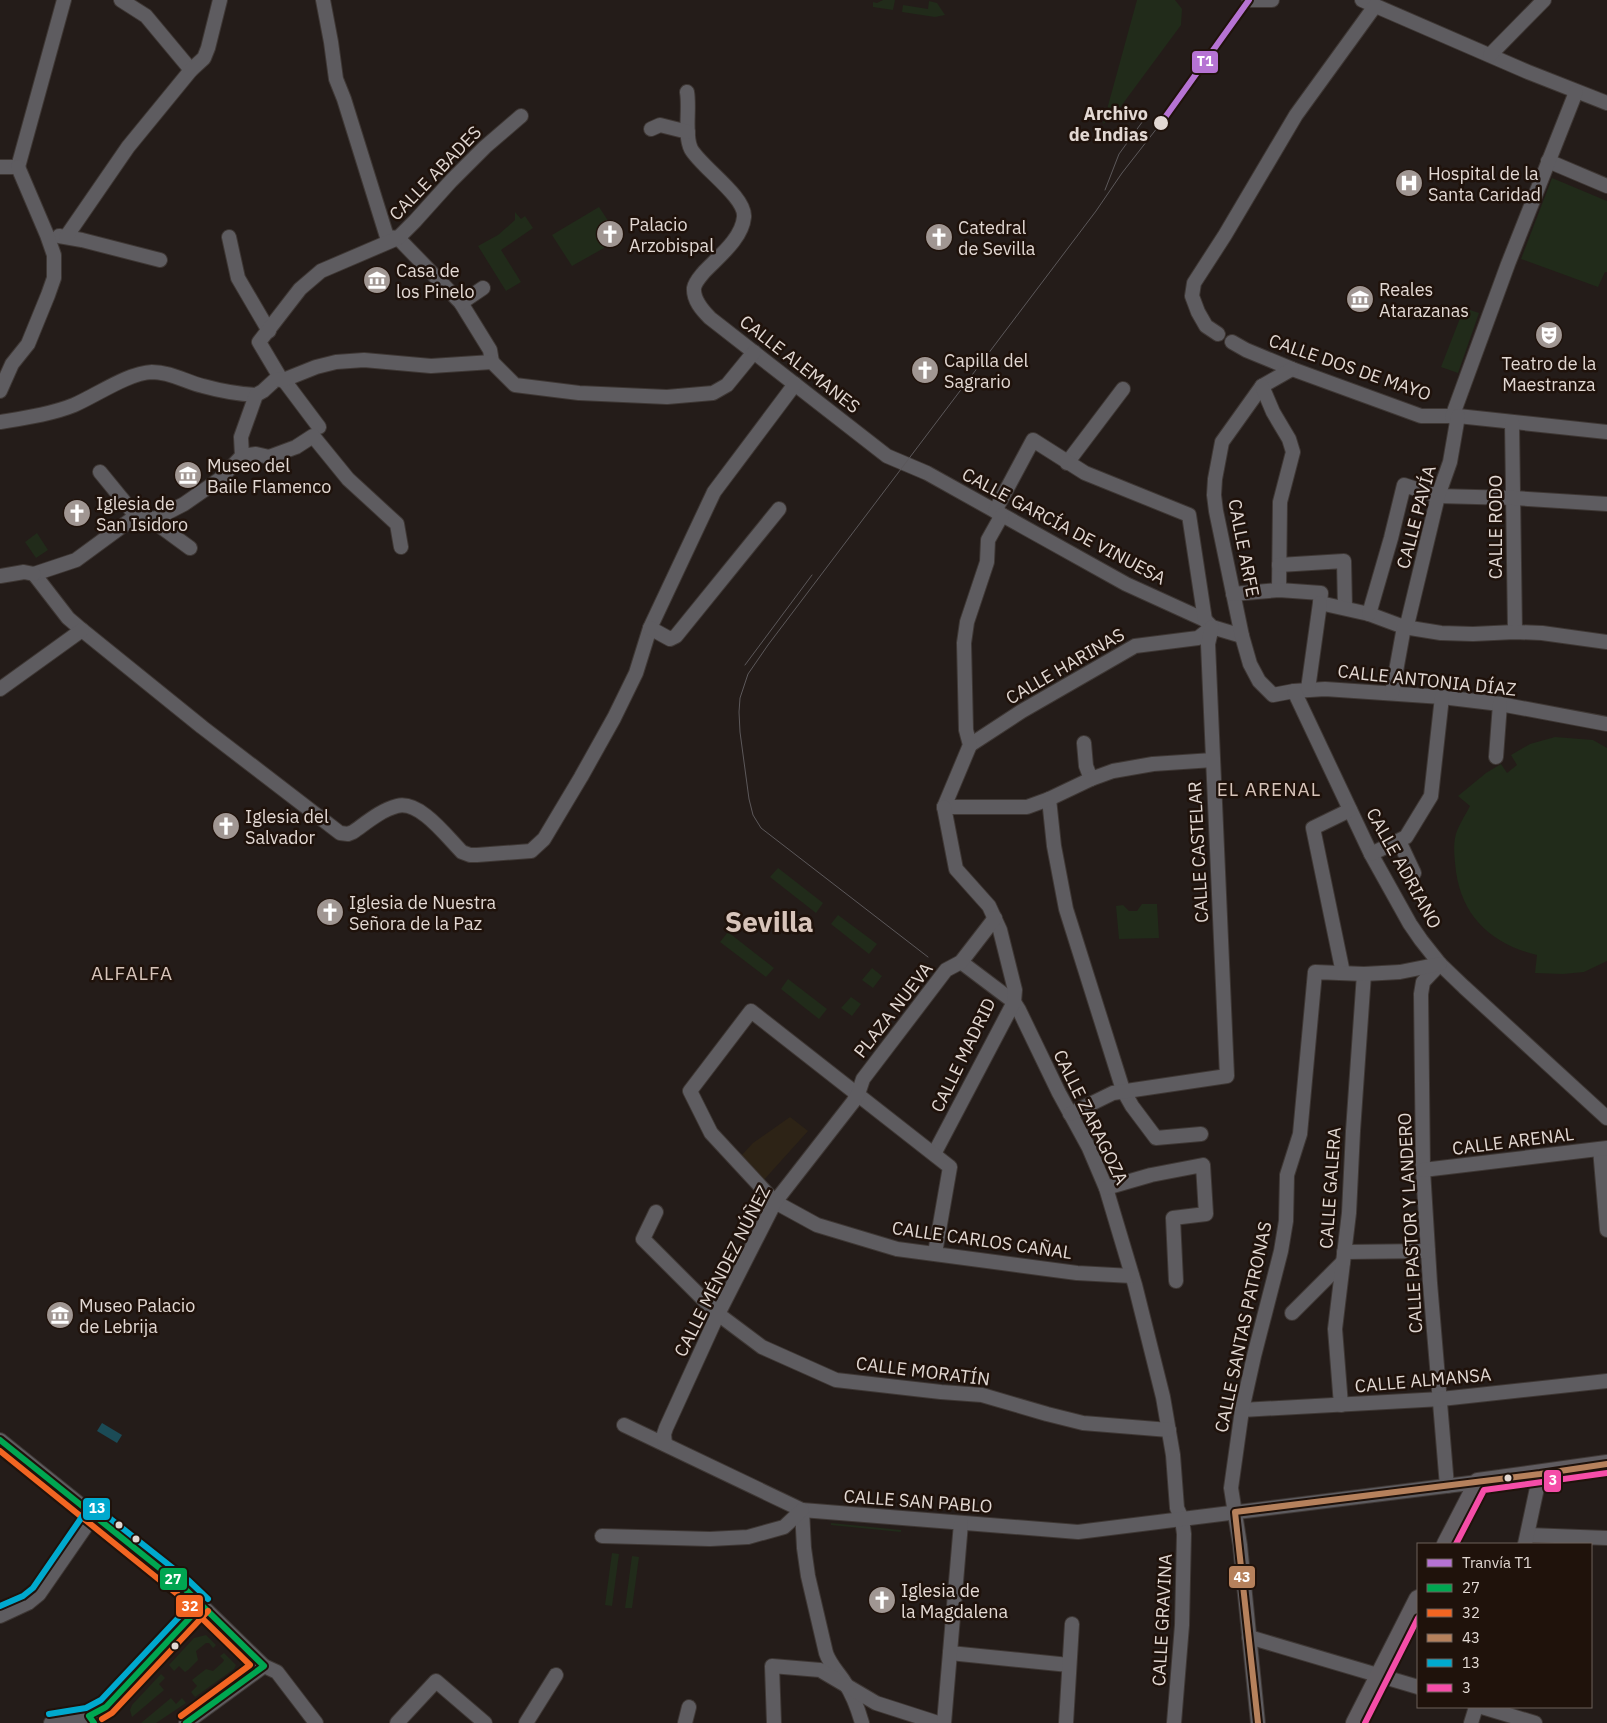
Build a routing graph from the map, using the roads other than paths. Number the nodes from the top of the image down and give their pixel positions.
1 (64, 0) edge
2 (121, 0) edge
3 (220, 0) edge
4 (323, 0) edge
5 (1251, 0) edge
6 (1272, 0) edge
7 (1544, 0) edge
8 (1369, 3) edge
9 (1490, 56) junction
10 (191, 70) junction
11 (687, 92) dead end
12 (1576, 92) junction
13 (1607, 104) edge
14 (521, 116) dead end
15 (651, 130) dead end
16 (688, 132) junction
17 (1548, 161) junction
18 (0, 167) edge
19 (18, 167) junction
20 (1607, 186) edge
21 (47, 235) junction
22 (66, 237) junction
23 (229, 237) dead end
24 (398, 238) junction
25 (160, 260) dead end
26 (482, 288) dead end
27 (461, 303) junction
28 (269, 330) junction
29 (1218, 334) dead end
30 (1232, 342) dead end
31 (754, 352) junction
32 (492, 362) junction
33 (1292, 369) junction
34 (281, 379) junction
35 (795, 384) junction
36 (1262, 386) junction
37 (1123, 389) dead end
38 (0, 391) edge
39 (256, 395) junction
40 (1455, 416) junction
41 (0, 422) edge
42 (1512, 422) junction
43 (316, 432) junction
44 (1607, 432) edge
45 (242, 456) junction
46 (1067, 463) junction
47 (906, 464) joint
48 (100, 472) dead end
49 (1438, 496) junction
50 (1514, 498) junction
51 (1607, 504) edge
52 (778, 509) dead end
53 (999, 513) junction
54 (136, 516) junction
55 (155, 520) junction
56 (401, 547) dead end
57 (190, 548) dead end
58 (1279, 565) junction
59 (34, 574) junction
60 (0, 576) edge
61 (1279, 590) junction
62 (1233, 594) junction
63 (1320, 603) junction
64 (1345, 608) junction
65 (1369, 614) junction
66 (1208, 624) junction
67 (1404, 627) junction
68 (650, 628) junction
69 (82, 630) junction
70 (1514, 632) junction
71 (1242, 636) junction
72 (1607, 642) edge
73 (0, 689) edge
74 (1308, 689) junction
75 (1294, 691) junction
76 (1392, 693) junction
77 (1273, 695) joint
78 (1442, 697) junction
79 (1500, 704) junction
80 (1607, 724) edge
81 (1084, 743) dead end
82 (970, 744) junction
83 (1496, 757) dead end
84 (1213, 760) junction
85 (1090, 779) junction
86 (1049, 799) junction
87 (944, 807) junction
88 (1350, 810) junction
89 (1399, 841) junction
90 (1372, 854) junction
91 (1414, 873) dead end
92 (996, 918) junction
93 (964, 959) junction
94 (1440, 964) junction
95 (1343, 973) junction
96 (1364, 974) junction
97 (1014, 1002) junction
98 (1123, 1090) junction
99 (856, 1098) junction
100 (1070, 1114) junction
101 (1607, 1118) edge
102 (1201, 1134) dead end
103 (1603, 1148) edge
104 (934, 1154) junction
105 (1423, 1170) junction
106 (1106, 1188) junction
107 (774, 1202) junction
108 (656, 1212) dead end
109 (1607, 1230) edge
110 (1428, 1250) junction
111 (935, 1253) junction
112 (1343, 1257) junction
113 (1132, 1276) junction
114 (1176, 1281) dead end
115 (1292, 1313) dead end
116 (718, 1314) junction
117 (1607, 1381) edge
118 (1441, 1399) junction
119 (1341, 1405) junction
120 (1242, 1410) junction
121 (624, 1425) dead end
122 (1169, 1430) junction
123 (0, 1440) edge
124 (666, 1444) junction
125 (1607, 1464) edge
126 (1540, 1474) junction
127 (1478, 1482) junction
128 (1447, 1486) junction
129 (802, 1510) junction
130 (1235, 1512) junction
131 (93, 1516) junction
132 (1182, 1519) junction
133 (961, 1523) junction
134 (602, 1536) dead end
135 (1607, 1538) edge
136 (1527, 1540) edge
137 (1447, 1543) edge
138 (1417, 1601) edge
139 (202, 1605) junction
140 (0, 1616) edge
141 (1072, 1624) dead end
142 (1249, 1637) junction
143 (950, 1653) junction
144 (1069, 1665) junction
145 (264, 1666) junction
146 (556, 1675) dead end
147 (1379, 1676) junction
148 (846, 1685) junction
149 (1417, 1688) edge
150 (689, 1707) dead end
151 (1476, 1708) edge
152 (1485, 1708) edge
153 (91, 1719) edge
154 (51, 1723) edge
155 (186, 1723) edge
156 (316, 1723) edge
157 (397, 1723) edge
158 (485, 1723) edge
159 (526, 1723) edge
160 (685, 1723) edge
161 (774, 1723) edge
162 (862, 1723) edge
163 (938, 1723) edge
164 (944, 1723) edge
165 (1066, 1723) edge
166 (1174, 1723) edge
167 (1258, 1723) edge
168 (1355, 1723) edge
169 (1471, 1723) edge
170 (1536, 1723) edge

1 - 19 street
2 - 10 street
3 - 10 street
4 - 24 street
5 - 6 street
7 - 9 street
8 - 9 street
8 - 29 street
9 - 12 street
10 - 22 street
11 - 16 street
12 - 13 street
12 - 17 street, CALLE PAVÍA
14 - 24 street, CALLE ABADES
15 - 16 street
16 - 31 street, CALLE ALEMANES
17 - 20 street
17 - 40 street, CALLE PAVÍA
18 - 19 street
19 - 21 street
21 - 22 street
21 - 38 street
22 - 25 street
23 - 28 street
24 - 27 street
24 - 28 street, CALLE ABADES
26 - 27 street
27 - 32 street
28 - 34 street, CALLE ABADES
30 - 33 street, CALLE DOS DE MAYO
31 - 32 street
31 - 35 street, CALLE ALEMANES
32 - 34 street
33 - 36 street, CALLE ARFE
33 - 40 street, CALLE DOS DE MAYO
34 - 39 street
34 - 43 street
35 - 47 street, CALLE ALEMANES
35 - 68 street
36 - 58 street
36 - 62 street, CALLE ARFE
37 - 46 street
39 - 41 street
39 - 45 street
40 - 42 street, CALLE DOS DE MAYO
40 - 49 street, CALLE PAVÍA
42 - 44 street, CALLE DOS DE MAYO
42 - 50 street, CALLE RODO
43 - 45 street
43 - 56 street
45 - 55 street
46 - 53 street
46 - 66 street, CALLE CASTELAR
47 - 53 street, CALLE GARCÍA DE VINUESA
48 - 54 street
49 - 50 street
49 - 65 street
49 - 67 street, CALLE PAVÍA
50 - 51 street
50 - 70 street, CALLE RODO
52 - 68 street
53 - 66 street, CALLE GARCÍA DE VINUESA
53 - 82 street
54 - 55 street
54 - 59 street
55 - 57 street
58 - 61 street
58 - 64 street
59 - 60 street
59 - 69 street
61 - 62 street
61 - 63 street
62 - 71 street, CALLE ARFE
63 - 64 street
63 - 74 street
64 - 65 street
65 - 67 street
66 - 71 street, CALLE GARCÍA DE VINUESA
66 - 82 street, CALLE HARINAS
66 - 84 street, CALLE CASTELAR
67 - 70 street
67 - 76 street, CALLE PAVÍA
68 - 69 street
69 - 73 street
70 - 72 street
71 - 77 street, CALLE ARFE
74 - 75 street, CALLE ANTONIA DÍAZ
74 - 76 street, CALLE ANTONIA DÍAZ
75 - 77 street, CALLE ANTONIA DÍAZ
75 - 88 street, CALLE ADRIANO
76 - 78 street, CALLE ANTONIA DÍAZ
78 - 79 street, CALLE ANTONIA DÍAZ
78 - 89 street
79 - 80 street, CALLE ANTONIA DÍAZ
79 - 83 street
81 - 85 street
82 - 87 street
84 - 85 street
84 - 98 street, CALLE CASTELAR
85 - 86 street
86 - 87 street
86 - 98 street
87 - 92 street, CALLE ZARAGOZA
88 - 90 street, CALLE ADRIANO
88 - 95 street
89 - 90 street
89 - 91 street
90 - 94 street, CALLE ADRIANO
92 - 93 street, PLAZA NUEVA
92 - 97 street, CALLE ZARAGOZA
93 - 97 street, CALLE MADRID
93 - 99 street, PLAZA NUEVA
94 - 96 street
94 - 101 street, CALLE ADRIANO
94 - 105 street, CALLE PASTOR Y LANDERO
95 - 96 street
95 - 120 street, CALLE SANTAS PATRONAS
96 - 112 street, CALLE GALERA
97 - 100 street, CALLE ZARAGOZA
97 - 104 street, CALLE MADRID
98 - 100 street
98 - 102 street
99 - 104 street
99 - 107 street, CALLE MÉNDEZ NÚÑEZ
99 - 107 street, CALLE CARLOS CAÑAL
100 - 106 street, CALLE ZARAGOZA
103 - 105 street, CALLE ARENAL
103 - 109 street
104 - 111 street
105 - 110 street, CALLE PASTOR Y LANDERO
106 - 113 street, CALLE ZARAGOZA
106 - 114 street
107 - 111 street, CALLE CARLOS CAÑAL
107 - 116 street, CALLE MÉNDEZ NÚÑEZ
108 - 116 street, CALLE MORATÍN
110 - 112 street
110 - 118 street, CALLE PASTOR Y LANDERO
111 - 113 street, CALLE CARLOS CAÑAL
112 - 115 street
112 - 119 street, CALLE GALERA
113 - 122 street, CALLE ZARAGOZA
116 - 122 street, CALLE MORATÍN
116 - 124 street, CALLE MÉNDEZ NÚÑEZ
117 - 118 street, CALLE ALMANSA
118 - 119 street, CALLE ALMANSA
118 - 128 street, CALLE PASTOR Y LANDERO
119 - 120 street, CALLE ALMANSA
120 - 130 street, CALLE SANTAS PATRONAS
121 - 124 street, CALLE SAN PABLO
122 - 132 street, CALLE ZARAGOZA
123 - 131 street
124 - 129 street, CALLE SAN PABLO
125 - 126 main road
126 - 127 main road
126 - 136 street
127 - 128 street, CALLE SAN PABLO
127 - 137 main road
128 - 130 street, CALLE SAN PABLO
129 - 133 street, CALLE SAN PABLO
129 - 134 street
129 - 148 street
130 - 132 street, CALLE SAN PABLO
130 - 142 street, CALLE SANTAS PATRONAS
131 - 139 street
131 - 140 street
132 - 133 street, CALLE SAN PABLO
132 - 166 street, CALLE GRAVINA
133 - 143 street
135 - 136 street
138 - 147 main road
139 - 145 street
139 - 153 street
141 - 144 street
142 - 147 street
142 - 167 street, CALLE SANTAS PATRONAS
143 - 144 street
143 - 164 street
144 - 165 street
145 - 155 street
145 - 156 street
146 - 159 street
147 - 149 street
147 - 168 main road
148 - 161 street
148 - 162 street
148 - 163 street
150 - 160 street
151 - 169 street
152 - 170 street
153 - 154 street
157 - 158 street

